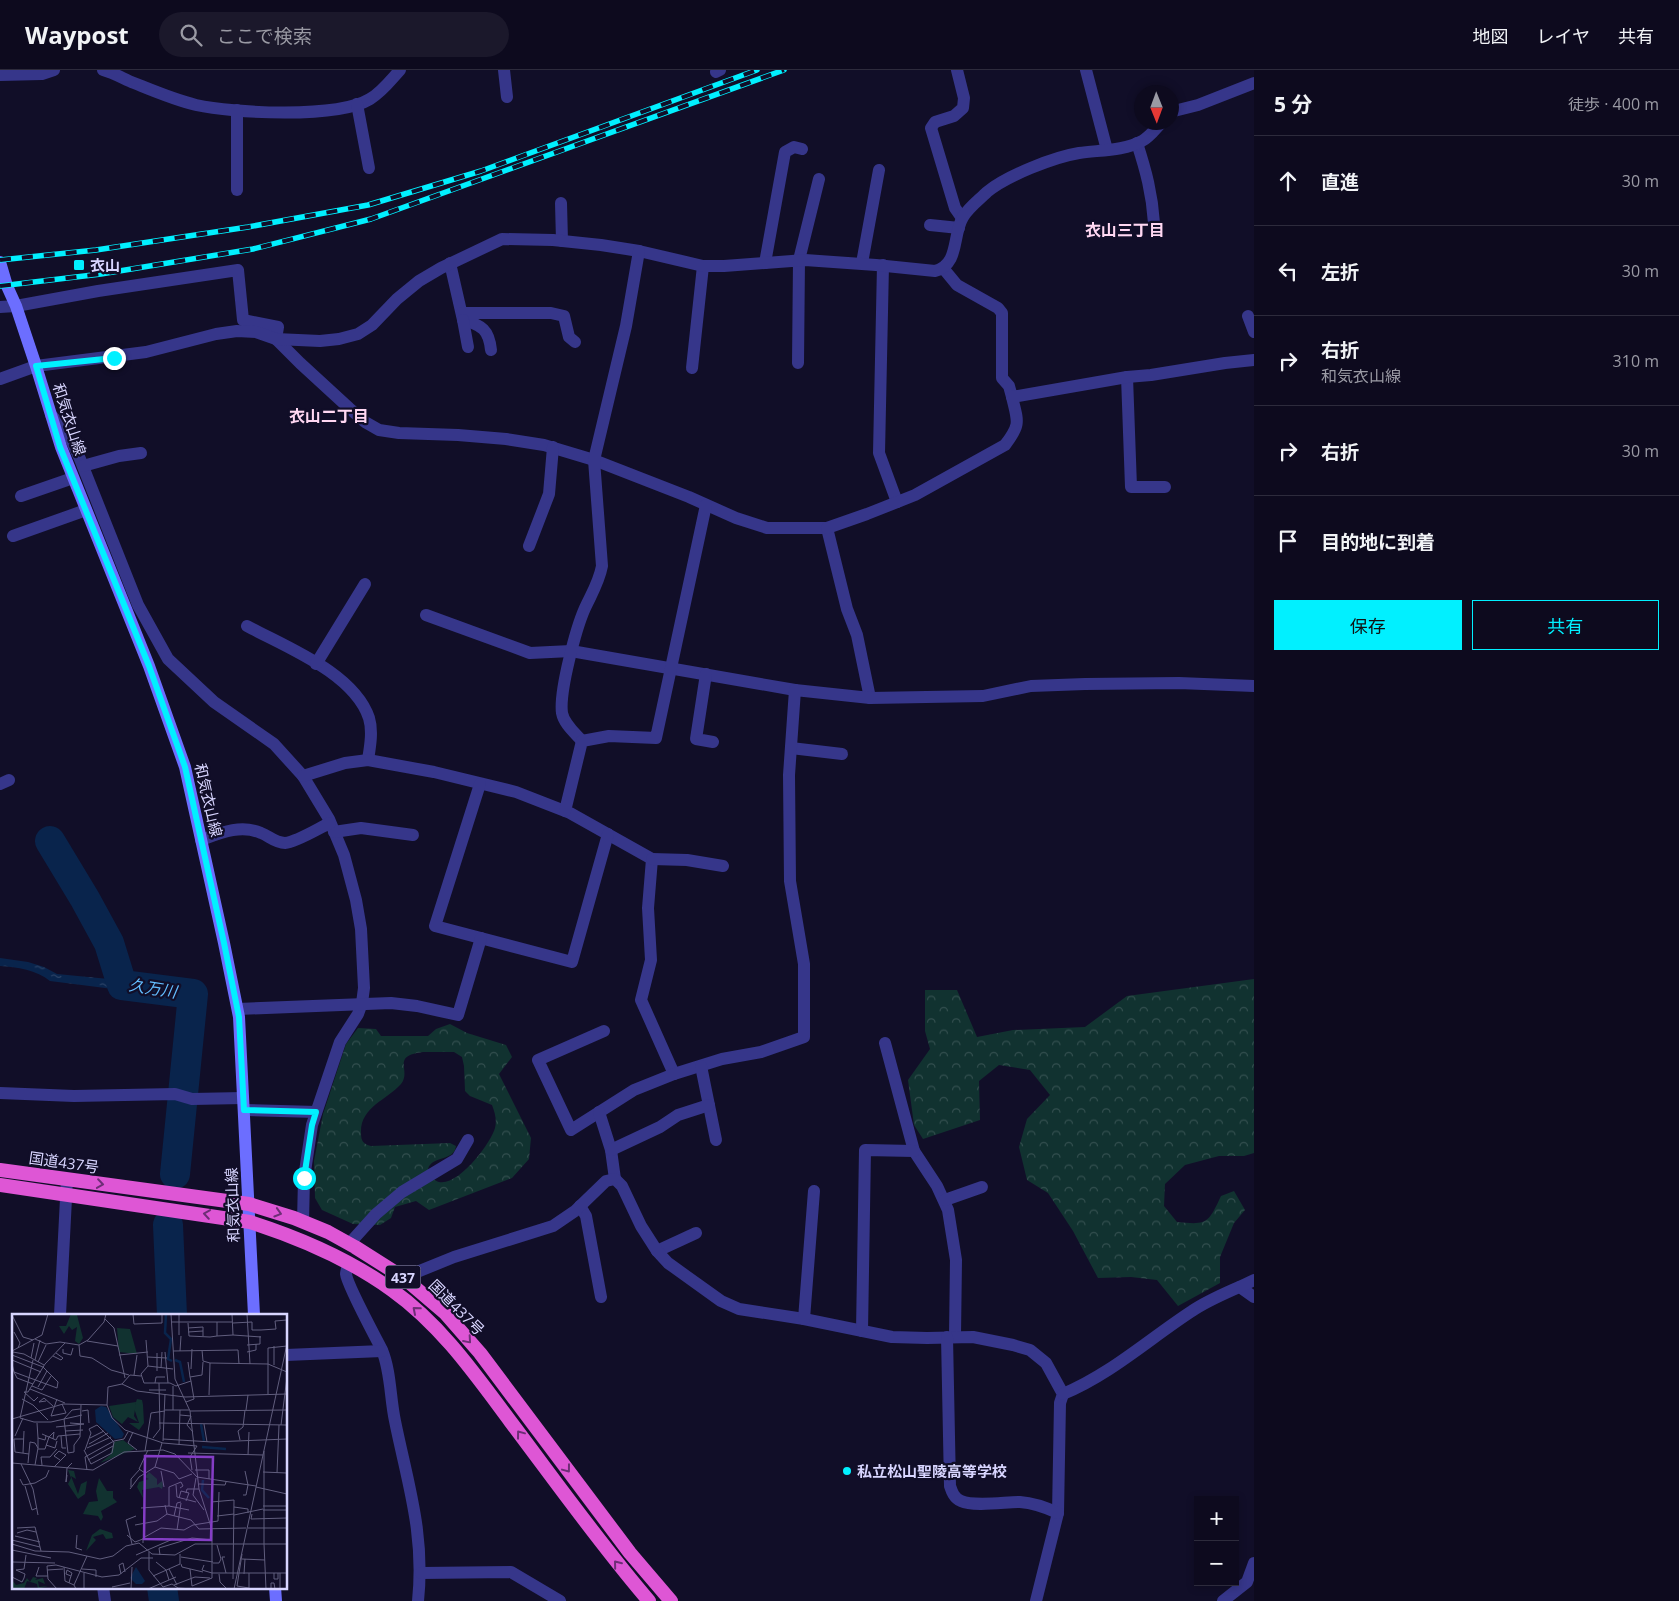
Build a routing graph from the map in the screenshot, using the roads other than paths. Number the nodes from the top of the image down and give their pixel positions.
1 (54, 70) edge
2 (103, 70) edge
3 (400, 70) edge
4 (504, 70) edge
5 (957, 70) edge
6 (1086, 70) edge
7 (0, 75) edge
8 (1254, 83) edge
9 (507, 97) dead end
10 (357, 104) junction
11 (237, 110) junction
12 (1179, 110) edge
13 (1154, 130) edge
14 (1136, 143) junction
15 (802, 149) dead end
16 (1107, 150) junction
17 (368, 168) dead end
18 (879, 170) dead end
19 (819, 179) dead end
20 (238, 190) dead end
21 (561, 203) dead end
22 (961, 223) junction
23 (1154, 223) dead end
24 (930, 225) dead end
25 (562, 241) junction
26 (639, 252) junction
27 (800, 260) junction
28 (0, 262) edge
29 (450, 263) junction
30 (765, 263) junction
31 (862, 263) junction
32 (883, 265) junction
33 (703, 266) junction
34 (943, 268) junction
35 (16, 306) junction
36 (0, 307) edge
37 (1248, 316) dead end
38 (463, 317) junction
39 (1254, 332) edge
40 (276, 339) junction
41 (575, 342) dead end
42 (468, 346) dead end
43 (491, 350) dead end
44 (1254, 360) edge
45 (798, 362) dead end
46 (36, 366) junction
47 (692, 368) dead end
48 (1127, 377) junction
49 (0, 379) edge
50 (1012, 397) junction
51 (51, 415) junction
52 (553, 447) junction
53 (141, 453) dead end
54 (594, 460) junction
55 (83, 466) junction
56 (73, 478) junction
57 (1165, 487) dead end
58 (21, 496) dead end
59 (897, 502) junction
60 (706, 504) junction
61 (86, 510) junction
62 (826, 528) junction
63 (13, 536) dead end
64 (529, 546) dead end
65 (366, 584) dead end
66 (426, 615) dead end
67 (247, 626) dead end
68 (571, 651) junction
69 (316, 664) junction
70 (672, 668) junction
71 (706, 674) junction
72 (1254, 686) edge
73 (795, 690) junction
74 (870, 698) junction
75 (582, 741) junction
76 (713, 742) dead end
77 (791, 748) junction
78 (842, 754) dead end
79 (368, 760) junction
80 (303, 776) junction
81 (480, 784) junction
82 (565, 811) junction
83 (332, 828) junction
84 (608, 834) junction
85 (413, 835) dead end
86 (201, 840) junction
87 (652, 859) junction
88 (723, 866) dead end
89 (481, 938) junction
90 (362, 1003) junction
91 (238, 1009) junction
92 (604, 1031) dead end
93 (886, 1043) dead end
94 (701, 1066) junction
95 (674, 1074) junction
96 (0, 1093) edge
97 (244, 1104) junction
98 (709, 1105) junction
99 (316, 1112) junction
100 (599, 1112) junction
101 (468, 1140) dead end
102 (716, 1140) dead end
103 (611, 1150) junction
104 (914, 1151) junction
105 (0, 1170) edge
106 (67, 1179) junction
107 (615, 1179) junction
108 (0, 1185) edge
109 (982, 1187) dead end
110 (814, 1192) dead end
111 (66, 1194) junction
112 (945, 1200) junction
113 (249, 1204) junction
114 (580, 1206) junction
115 (250, 1222) junction
116 (303, 1222) junction
117 (696, 1233) dead end
118 (349, 1244) junction
119 (656, 1251) junction
120 (349, 1263) junction
121 (404, 1278) junction
122 (1254, 1280) edge
123 (384, 1284) junction
124 (1240, 1287) junction
125 (601, 1297) dead end
126 (1254, 1297) edge
127 (60, 1314) edge
128 (254, 1314) edge
129 (804, 1319) junction
130 (862, 1331) junction
131 (951, 1337) junction
132 (382, 1351) junction
133 (288, 1355) edge
134 (1063, 1394) junction
135 (1058, 1512) junction
136 (1254, 1563) edge
137 (421, 1573) junction
138 (103, 1588) edge
139 (275, 1588) edge
140 (105, 1601) edge
141 (276, 1601) edge
142 (418, 1601) edge
143 (560, 1601) edge
144 (649, 1601) edge
145 (671, 1601) edge
146 (1036, 1601) edge
147 (1223, 1601) edge

1 - 7 street
2 - 11 street
3 - 10 street
4 - 9 street
5 - 22 street
6 - 16 street
8 - 12 street
10 - 11 street
10 - 17 street
11 - 20 street
13 - 14 street
14 - 16 street
14 - 23 street
15 - 30 street
16 - 22 street
18 - 31 street
19 - 27 street
21 - 25 street
22 - 24 street
22 - 34 street
25 - 26 street
25 - 29 street
26 - 33 street
26 - 54 street
27 - 30 street
27 - 31 street
27 - 45 street
28 - 35 main road, 和気衣山線
29 - 38 street
29 - 40 street
30 - 33 street
31 - 32 street
32 - 34 street
32 - 59 street
33 - 47 street
34 - 50 street
35 - 36 street
35 - 40 street
35 - 46 main road, 和気衣山線
37 - 39 street
38 - 41 street
38 - 42 street
38 - 43 street
40 - 46 street
40 - 52 street
44 - 48 street
46 - 49 street
46 - 51 main road, 和気衣山線
48 - 50 street
48 - 57 street
50 - 59 street
51 - 55 street
51 - 56 main road, 和気衣山線
52 - 54 street
52 - 64 street
53 - 55 street
54 - 60 street
54 - 68 street
55 - 80 street
56 - 58 street
56 - 61 main road, 和気衣山線
59 - 62 street
60 - 62 street
60 - 70 street
61 - 63 street
61 - 86 main road, 和気衣山線
62 - 74 street
65 - 69 street
66 - 68 street
67 - 69 street
68 - 70 street
68 - 75 street
69 - 79 street
70 - 71 street
70 - 75 street
71 - 73 street
71 - 76 street
72 - 74 street
73 - 74 street
73 - 77 street
75 - 82 street
77 - 78 street
77 - 94 street
79 - 80 street
79 - 81 street
80 - 83 street
81 - 82 street
81 - 89 street
82 - 84 street
83 - 85 street
83 - 86 street
83 - 90 street
84 - 87 street
84 - 89 street
86 - 91 main road, 和気衣山線
87 - 88 street
87 - 95 street
89 - 90 street
90 - 91 street
90 - 99 street
91 - 97 main road, 和気衣山線
92 - 100 street
93 - 104 street
94 - 95 street
94 - 98 street
95 - 100 street
96 - 97 street
97 - 99 street
97 - 113 main road, 和気衣山線
98 - 102 street
98 - 103 street
99 - 116 street
100 - 103 street
101 - 118 street
103 - 107 street
104 - 112 street
104 - 130 street
105 - 106 highway, 国道437号 / 437
106 - 111 street
106 -> 113 highway, 国道437号 / 437
107 - 114 street
107 - 119 street
108 - 111 highway, 国道437号 / 437
109 - 112 street
110 - 129 street
115 -> 111 highway, 国道437号 / 437
111 - 127 street
112 - 131 street
113 - 115 main road, 和気衣山線
113 -> 116 highway, 国道437号 / 437
114 - 121 street
114 - 125 street
115 - 120 highway, 国道437号 / 437
115 - 128 main road, 和気衣山線
116 - 118 highway, 国道437号 / 437
117 - 119 street
118 - 121 highway, 国道437号 / 437
119 - 129 street
120 - 123 highway, 国道437号 / 437
120 - 132 street
121 - 123 street
121 -> 145 highway, 国道437号 / 437
122 - 124 street
144 -> 123 highway, 国道437号 / 437
124 - 126 street
124 - 134 street
129 - 130 street
130 - 131 street
131 - 134 street
131 - 135 street
132 - 133 street
132 - 137 street
134 - 135 street
135 - 146 street
136 - 147 street
137 - 142 street
137 - 143 street
138 - 140 street
139 - 141 main road

